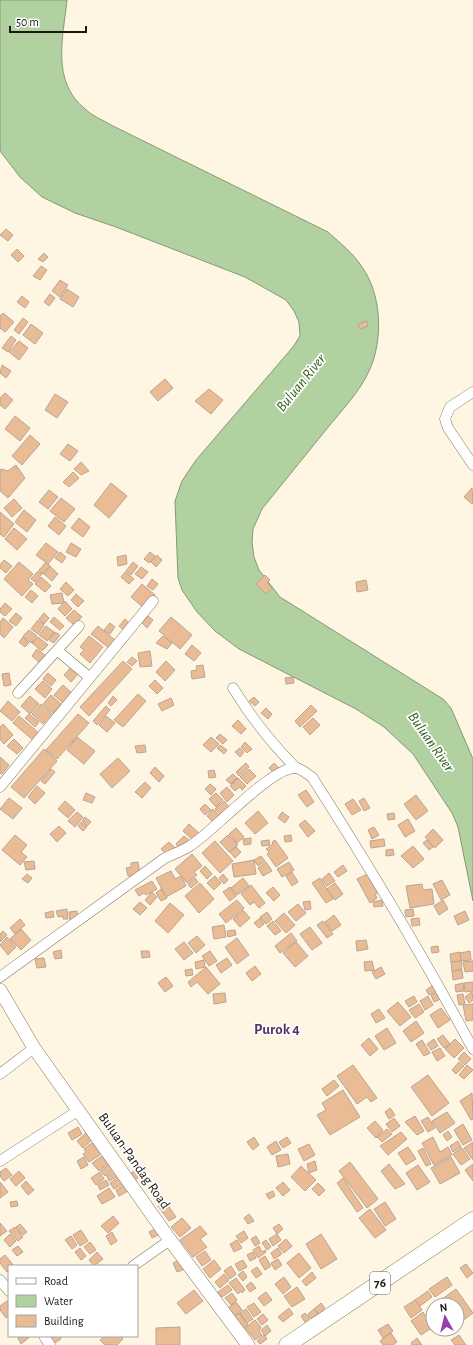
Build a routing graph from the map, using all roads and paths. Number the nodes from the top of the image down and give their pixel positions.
1 (473, 392) edge
2 (473, 465) edge
3 (153, 601) dead end
4 (79, 626) dead end
5 (58, 651) junction
6 (89, 678) junction
7 (234, 688) dead end
8 (18, 693) dead end
9 (296, 768) junction
10 (0, 787) edge
11 (0, 977) edge
12 (0, 990) edge
13 (34, 1048) junction
14 (473, 1050) edge
15 (0, 1074) edge
16 (78, 1110) junction
17 (0, 1161) edge
18 (473, 1220) edge
19 (170, 1240) junction
20 (134, 1265) edge
21 (0, 1280) edge
22 (8, 1290) edge
23 (248, 1345) edge
24 (287, 1345) edge

1 - 2 street
3 - 6 street
4 - 5 street
5 - 6 street
5 - 8 street
6 - 10 street
7 - 9 street
9 - 11 street
9 - 14 street
12 - 13 main road, Buluan-Pandag Road
13 - 15 street
13 - 16 main road, Buluan-Pandag Road
16 - 17 street
16 - 19 main road, Buluan-Pandag Road
18 - 24 highway, 76
19 - 20 street
19 - 23 main road, Buluan-Pandag Road
21 - 22 street

